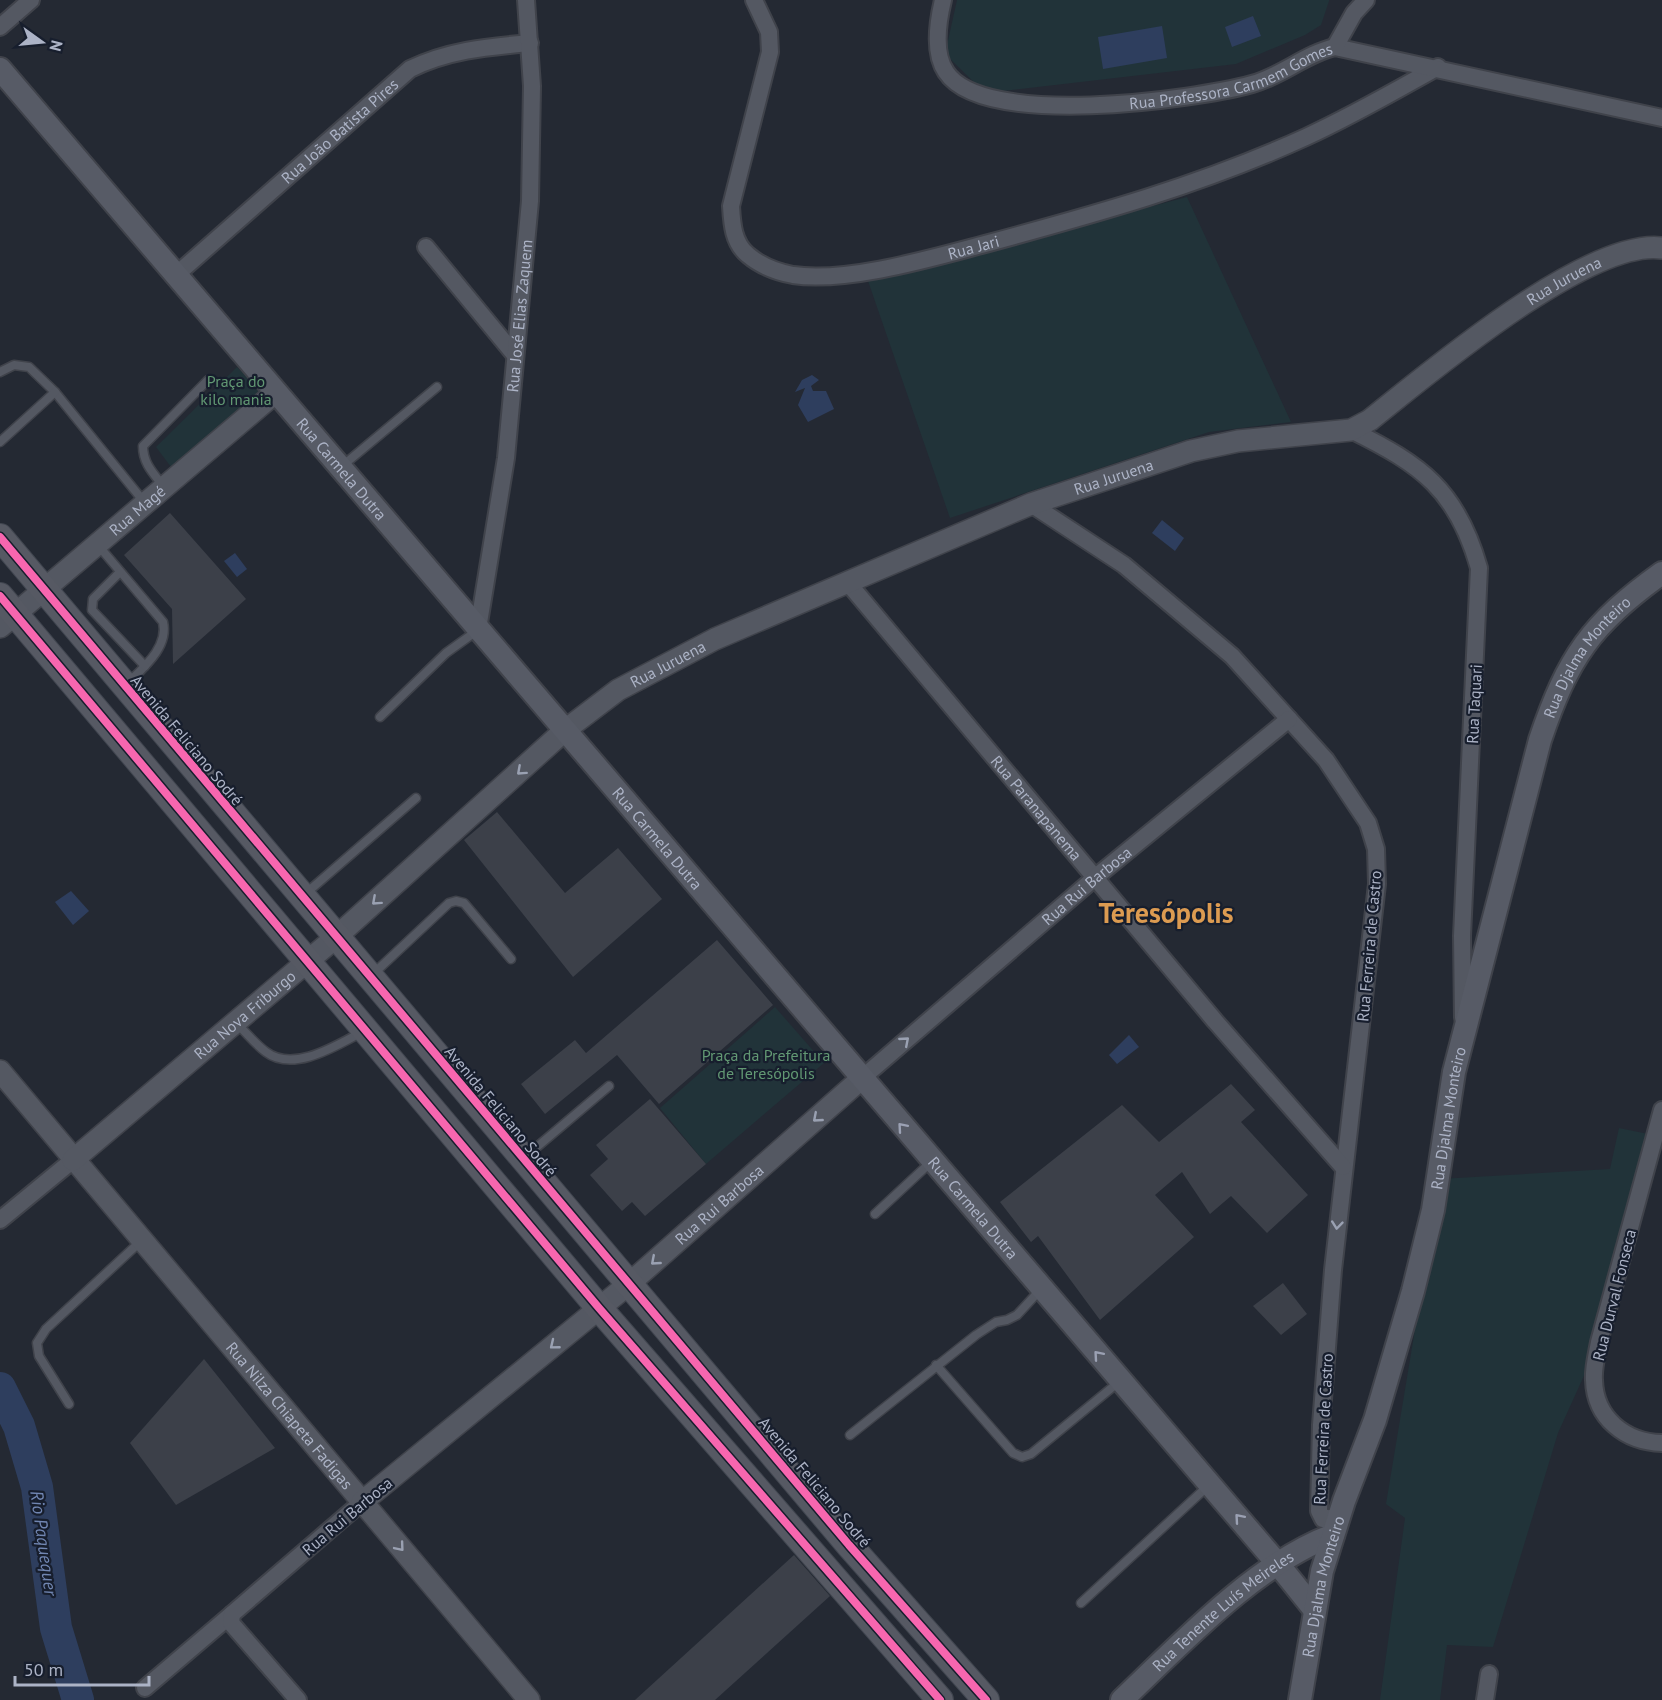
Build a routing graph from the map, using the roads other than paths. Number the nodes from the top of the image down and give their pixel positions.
1 (31, 0) edge
2 (526, 0) edge
3 (754, 0) edge
4 (943, 0) edge
5 (1366, 0) edge
6 (0, 27) edge
7 (530, 44) junction
8 (1335, 47) junction
9 (1438, 68) junction
10 (0, 69) edge
11 (1662, 118) edge
12 (426, 248) dead end
13 (1662, 248) edge
14 (176, 275) junction
15 (514, 354) junction
16 (0, 372) edge
17 (208, 380) dead end
18 (437, 387) dead end
19 (55, 392) junction
20 (275, 393) junction
21 (1351, 430) junction
22 (0, 442) edge
23 (339, 468) junction
24 (164, 487) junction
25 (145, 504) junction
26 (1030, 504) junction
27 (0, 537) edge
28 (97, 544) junction
29 (120, 572) junction
30 (1662, 573) edge
31 (849, 584) junction
32 (45, 589) junction
33 (5, 612) edge
34 (478, 629) junction
35 (145, 666) junction
36 (124, 687) junction
37 (380, 717) dead end
38 (1289, 719) junction
39 (564, 731) junction
40 (417, 798) dead end
41 (1097, 876) junction
42 (302, 897) junction
43 (335, 938) junction
44 (512, 960) dead end
45 (306, 963) junction
46 (369, 977) junction
47 (236, 1022) junction
48 (364, 1031) junction
49 (1463, 1037) junction
50 (0, 1071) edge
51 (861, 1079) junction
52 (609, 1086) dead end
53 (1662, 1110) edge
54 (523, 1158) junction
55 (73, 1160) junction
56 (932, 1161) junction
57 (1343, 1167) junction
58 (875, 1214) dead end
59 (0, 1220) edge
60 (142, 1240) junction
61 (630, 1283) junction
62 (1042, 1289) junction
63 (599, 1308) junction
64 (936, 1365) junction
65 (1120, 1381) junction
66 (69, 1404) dead end
67 (850, 1435) dead end
68 (1662, 1443) edge
69 (1209, 1484) junction
70 (362, 1502) junction
71 (1336, 1526) junction
72 (849, 1545) junction
73 (1277, 1563) junction
74 (825, 1565) junction
75 (1081, 1603) dead end
76 (1314, 1610) junction
77 (232, 1614) junction
78 (1489, 1674) dead end
79 (145, 1688) dead end
80 (298, 1700) edge
81 (530, 1700) edge
82 (940, 1700) edge
83 (986, 1700) edge
84 (1122, 1700) edge
85 (1300, 1700) edge
86 (1485, 1700) edge

1 - 6 street
2 - 7 street, Rua José Elias Zaquem
3 - 9 street, Rua Jari
4 - 8 street, Rua Professora Carmem Gomes
5 - 8 street
7 - 14 street, Rua João Batista Pires
7 - 15 street, Rua José Elias Zaquem
8 - 9 street, Rua Professora Carmem Gomes
9 - 11 street, Rua Professora Carmem Gomes
10 - 14 main road, Rua Carmela Dutra
12 - 15 street
13 - 21 street, Rua Juruena
14 - 20 main road, Rua Carmela Dutra
15 - 34 street, Rua José Elias Zaquem
16 - 19 lane
17 - 24 lane
18 - 23 lane
19 - 22 lane
19 - 25 lane
20 - 23 main road, Rua Carmela Dutra
20 - 24 street, Rua Magé
21 - 26 street, Rua Juruena
21 - 49 street, Rua Taquari
23 - 34 main road, Rua Carmela Dutra
24 - 25 street, Rua Magé
25 - 28 street, Rua Magé
26 - 31 street, Rua Juruena
26 - 38 street, Rua Ferreira de Castro
27 - 32 main road, Avenida Feliciano Sodré
28 - 29 lane
28 - 32 street, Rua Magé
29 - 35 lane
29 - 35 lane
30 - 49 main road, Rua Djalma Monteiro
31 - 39 street, Rua Juruena
31 - 41 street, Rua Paranapanema
32 - 33 street, Rua Magé
32 - 36 main road, Avenida Feliciano Sodré
33 - 45 main road
34 - 37 lane
34 - 39 main road, Rua Carmela Dutra
35 - 36 lane
36 - 42 main road, Avenida Feliciano Sodré
38 - 41 street, Rua Rui Barbosa
38 - 57 street, Rua Ferreira de Castro
39 -> 43 street, Rua Nova Friburgo
39 - 51 main road, Rua Carmela Dutra
40 - 42 lane
51 -> 41 street, Rua Rui Barbosa
41 - 57 street, Rua Paranapanema
42 - 43 main road, Avenida Feliciano Sodré
43 - 45 street, Rua Nova Friburgo
43 - 46 main road, Avenida Feliciano Sodré
44 - 46 lane
45 - 47 street, Rua Nova Friburgo
45 - 48 main road
46 - 54 main road, Avenida Feliciano Sodré
47 - 48 lane
47 - 55 street, Rua Nova Friburgo
48 - 63 main road
49 - 71 main road, Rua Djalma Monteiro
50 - 55 street, Rua Nilza Chiapeta Fadigas
56 -> 51 main road, Rua Carmela Dutra
51 -> 61 street, Rua Rui Barbosa
52 - 54 lane
53 - 68 street, Rua Durval Fonseca
54 - 61 main road, Avenida Feliciano Sodré
55 - 59 street, Rua Nova Friburgo
55 - 60 street, Rua Nilza Chiapeta Fadigas
56 - 58 lane
56 - 62 main road, Rua Carmela Dutra
57 -> 71 street, Rua Ferreira de Castro
60 - 66 lane
60 - 70 street, Rua Nilza Chiapeta Fadigas
61 - 63 street, Rua Rui Barbosa
61 - 72 main road, Avenida Feliciano Sodré
62 - 64 lane
65 -> 62 main road, Rua Carmela Dutra
63 -> 70 street, Rua Rui Barbosa
63 - 74 main road
64 - 65 lane
64 - 67 lane
65 - 69 main road, Rua Carmela Dutra
73 -> 69 main road, Rua Carmela Dutra
69 - 75 lane
70 - 77 street, Rua Rui Barbosa
70 -> 81 street, Rua Nilza Chiapeta Fadigas
71 - 73 main road, Rua Tenente Luís Meireles
71 - 76 main road, Rua Djalma Monteiro
72 - 74 main road
72 - 83 main road, Avenida Feliciano Sodré
73 - 76 main road, Rua Carmela Dutra
73 - 84 main road, Rua Tenente Luís Meireles
74 - 82 main road
76 - 85 main road, Rua Djalma Monteiro
77 - 79 street, Rua Rui Barbosa
77 - 80 street
78 - 86 street

